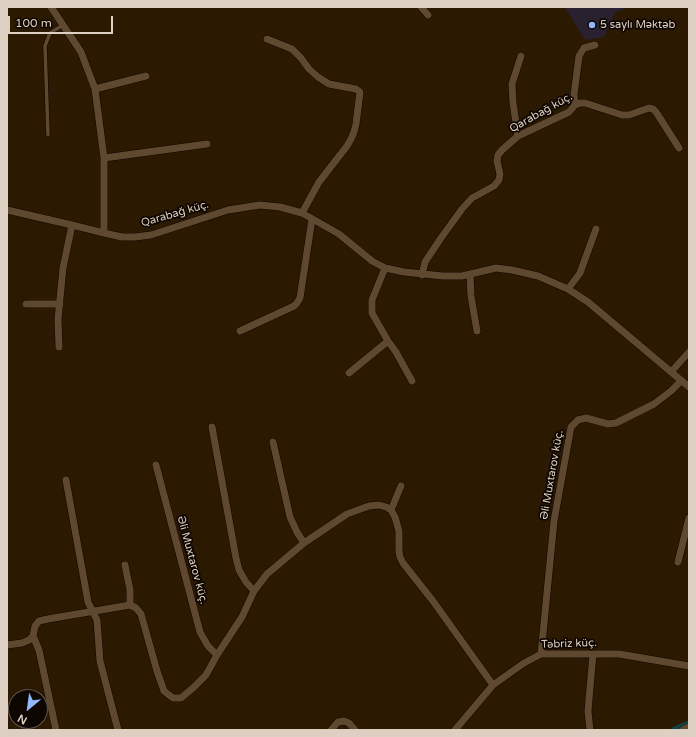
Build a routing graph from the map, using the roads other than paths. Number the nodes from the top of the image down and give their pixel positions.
1 (51, 7) edge
2 (421, 7) edge
3 (428, 15) dead end
4 (63, 24) junction
5 (267, 39) dead end
6 (595, 45) dead end
7 (520, 56) dead end
8 (146, 76) dead end
9 (95, 89) junction
10 (575, 105) junction
11 (48, 135) dead end
12 (518, 136) junction
13 (207, 144) dead end
14 (679, 148) dead end
15 (104, 158) junction
16 (7, 210) edge
17 (302, 213) junction
18 (312, 219) junction
19 (72, 224) junction
20 (596, 229) dead end
21 (104, 233) junction
22 (385, 268) junction
23 (470, 274) junction
24 (422, 275) junction
25 (568, 289) junction
26 (26, 304) dead end
27 (60, 304) junction
28 (240, 331) dead end
29 (477, 331) dead end
30 (388, 341) junction
31 (59, 347) dead end
32 (689, 352) edge
33 (671, 372) junction
34 (349, 373) dead end
35 (412, 381) dead end
36 (681, 381) junction
37 (689, 387) edge
38 (212, 427) dead end
39 (274, 442) dead end
40 (156, 465) dead end
41 (66, 480) dead end
42 (401, 486) dead end
43 (391, 510) junction
44 (689, 518) edge
45 (304, 542) junction
46 (678, 562) dead end
47 (124, 565) dead end
48 (254, 592) junction
49 (130, 606) junction
50 (93, 612) junction
51 (33, 636) junction
52 (7, 645) edge
53 (217, 654) junction
54 (541, 654) junction
55 (593, 654) junction
56 (689, 666) edge
57 (493, 685) junction
58 (689, 727) edge
59 (56, 730) edge
60 (118, 730) edge
61 (331, 730) edge
62 (355, 730) edge
63 (455, 730) edge
64 (590, 730) edge
65 (683, 730) edge

1 - 4 street
2 - 3 street
4 - 9 street
4 - 11 lane
5 - 17 street
6 - 10 street
7 - 12 street
8 - 9 street
9 - 15 street
10 - 12 street, Qarabağ küç.
10 - 14 street, Qarabağ küç.
12 - 24 street, Qarabağ küç.
13 - 15 street
15 - 21 street
16 - 19 street, Qarabağ küç.
17 - 18 street, Qarabağ küç.
17 - 21 street, Qarabağ küç.
18 - 22 street, Qarabağ küç.
18 - 28 street
19 - 21 street, Qarabağ küç.
19 - 27 street
20 - 25 street
22 - 24 street, Qarabağ küç.
22 - 30 street
23 - 24 street, Qarabağ küç.
23 - 25 street, Qarabağ küç.
23 - 29 street
25 - 33 street, Qarabağ küç.
26 - 27 street
27 - 31 street
30 - 34 street
30 - 35 street
32 - 33 street
33 - 36 street, Qarabağ küç.
36 - 37 street, Qarabağ küç.
36 - 54 street, Əli Muxtarov küç.
38 - 48 street
39 - 45 street
40 - 53 street, Əli Muxtarov küç.
41 - 50 street
42 - 43 street
43 - 45 street
43 - 57 street
44 - 46 street
45 - 48 street
47 - 49 street
48 - 53 street
49 - 50 street
49 - 53 street
50 - 51 street
50 - 60 street
51 - 52 street
51 - 59 street
54 - 55 street, Təbriz küç.
54 - 57 street, Təbriz küç.
55 - 56 street, Təbriz küç.
55 - 64 street
57 - 63 street, Təbriz küç.
58 - 65 street
61 - 62 street

